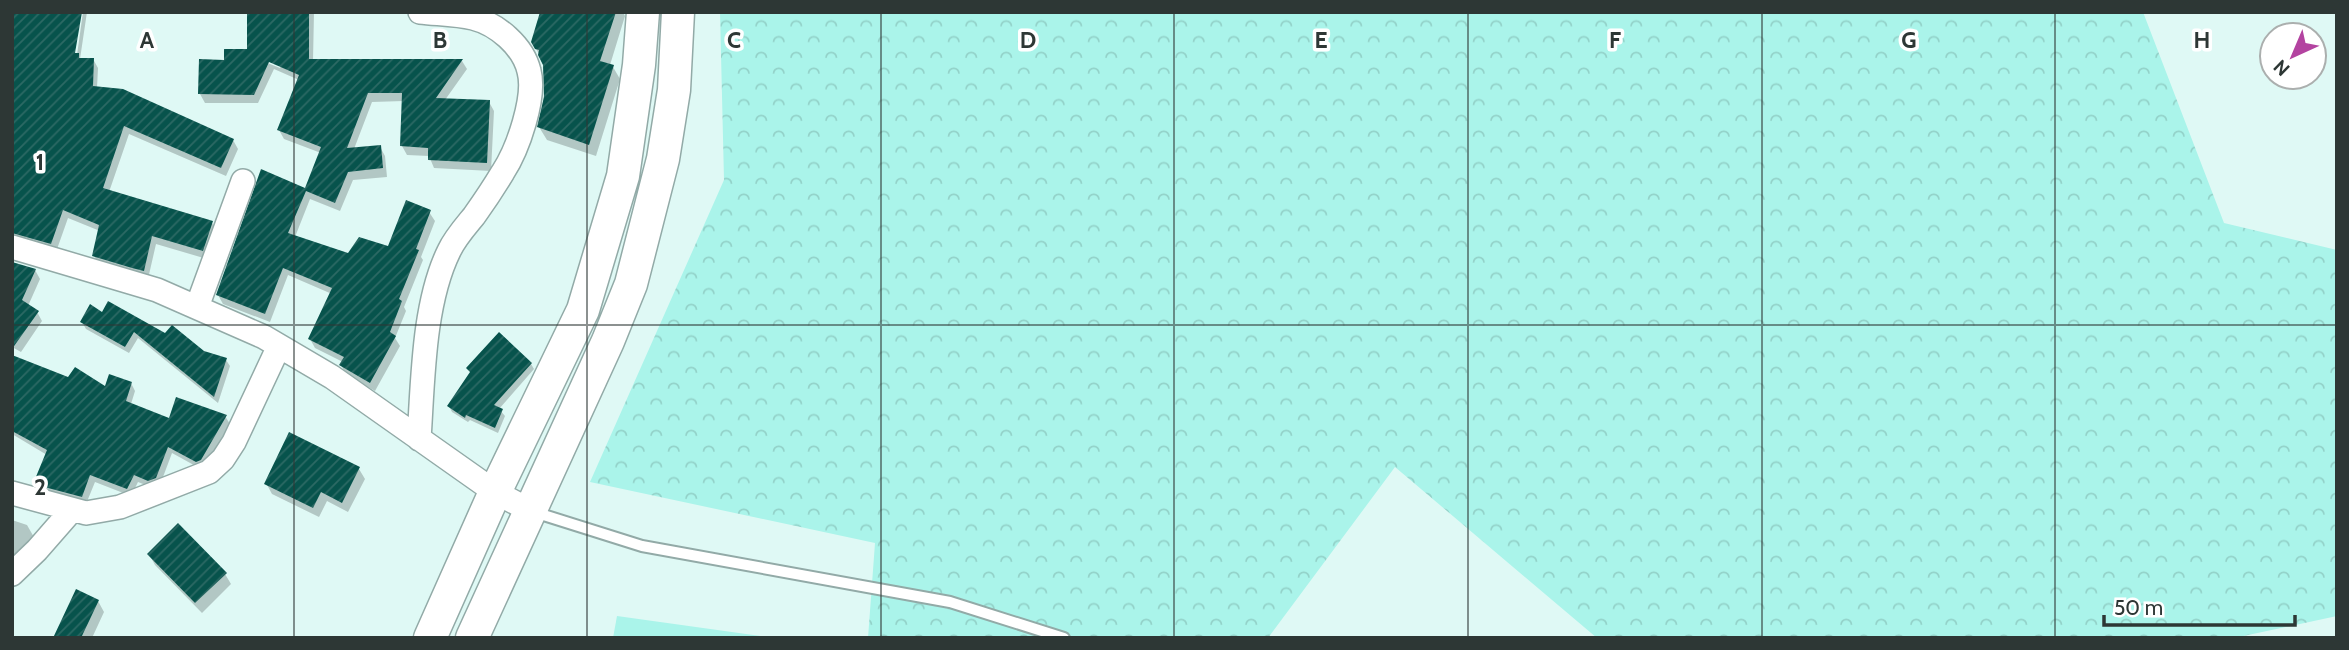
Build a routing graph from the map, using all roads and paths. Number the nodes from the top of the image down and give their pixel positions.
1 (420, 12) edge
2 (643, 12) edge
3 (678, 12) edge
4 (243, 181) dead end
5 (12, 247) edge
6 (197, 307) junction
7 (279, 346) junction
8 (419, 439) junction
9 (495, 492) junction
10 (12, 493) edge
11 (72, 510) junction
12 (531, 511) junction
13 (12, 575) edge
14 (430, 638) edge
15 (472, 638) edge
16 (1064, 638) edge

1 - 8 street
2 - 9 main road
3 - 12 main road
4 - 6 street
5 - 6 street
6 - 7 street
7 - 8 street
7 - 11 street
8 - 9 street
9 - 12 street
9 - 14 main road
10 - 11 street
11 - 13 street
12 - 15 main road
12 - 16 lane

